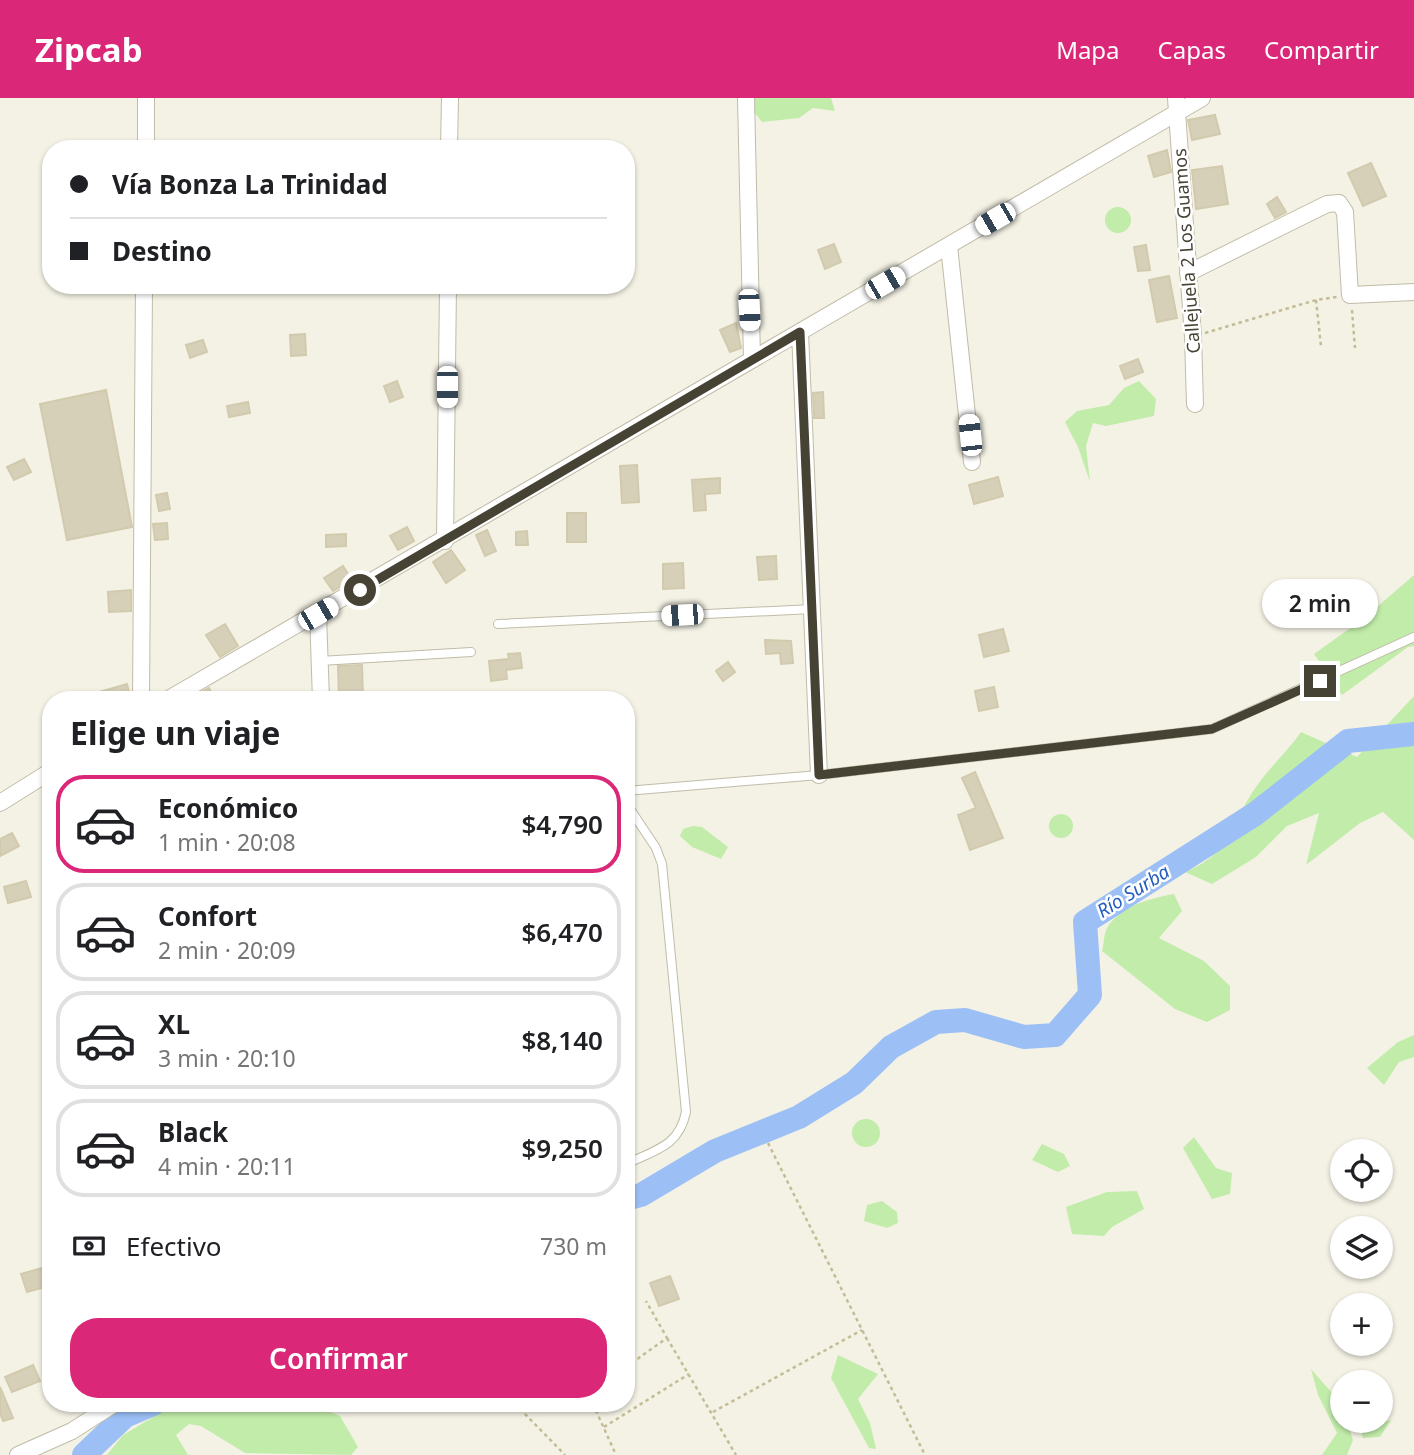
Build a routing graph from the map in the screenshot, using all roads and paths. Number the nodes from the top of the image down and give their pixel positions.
1 (146, 98) edge
2 (450, 98) edge
3 (746, 98) edge
4 (1202, 98) edge
5 (1176, 106) edge
6 (146, 140) edge
7 (449, 140) edge
8 (949, 246) junction
9 (1188, 273) junction
10 (1414, 292) edge
11 (144, 294) edge
12 (448, 294) edge
13 (1350, 295) junction
14 (1316, 300) junction
15 (800, 332) junction
16 (1193, 337) junction
17 (1321, 346) dead end
18 (1355, 348) dead end
19 (752, 359) junction
20 (1195, 404) dead end
21 (972, 462) dead end
22 (445, 541) junction
23 (813, 609) junction
24 (318, 614) junction
25 (498, 624) dead end
26 (1414, 637) edge
27 (471, 652) dead end
28 (320, 661) junction
29 (141, 691) edge
30 (183, 691) edge
31 (321, 691) edge
32 (819, 775) junction
33 (42, 777) edge
34 (635, 790) edge
35 (0, 803) edge
36 (635, 816) edge
37 (768, 1143) dead end
38 (635, 1160) edge
39 (646, 1301) dead end
40 (862, 1330) junction
41 (667, 1338) junction
42 (635, 1361) edge
43 (690, 1374) junction
44 (635, 1408) edge
45 (102, 1412) edge
46 (523, 1412) edge
47 (597, 1412) edge
48 (628, 1412) edge
49 (713, 1412) junction
50 (604, 1427) junction
51 (18, 1455) edge
52 (565, 1455) edge
53 (616, 1455) edge
54 (736, 1455) edge
55 (925, 1455) edge

1 - 6 street
2 - 7 street
3 - 19 street
4 - 5 street
5 - 8 street
5 - 9 street, Callejuela 2 Los Guamos
8 - 15 street
8 - 21 street
9 - 13 street
9 - 16 street, Callejuela 2 Los Guamos
10 - 13 street
11 - 29 street
12 - 22 street
13 - 14 path
13 - 18 path
14 - 16 path
14 - 17 path
15 - 19 street
15 - 23 street
16 - 20 street, Callejuela 2 Los Guamos
19 - 22 street
22 - 24 street
23 - 25 lane
23 - 32 street
24 - 28 street
24 - 30 street
26 - 32 lane
27 - 28 lane
28 - 31 street
32 - 34 lane
33 - 35 street
36 - 38 lane
37 - 40 path
39 - 41 path
40 - 49 path
40 - 55 path
41 - 42 path
41 - 43 path
43 - 44 path
43 - 49 path
45 - 51 street
46 - 52 path
47 - 50 path
48 - 50 path
49 - 54 path
50 - 53 path

